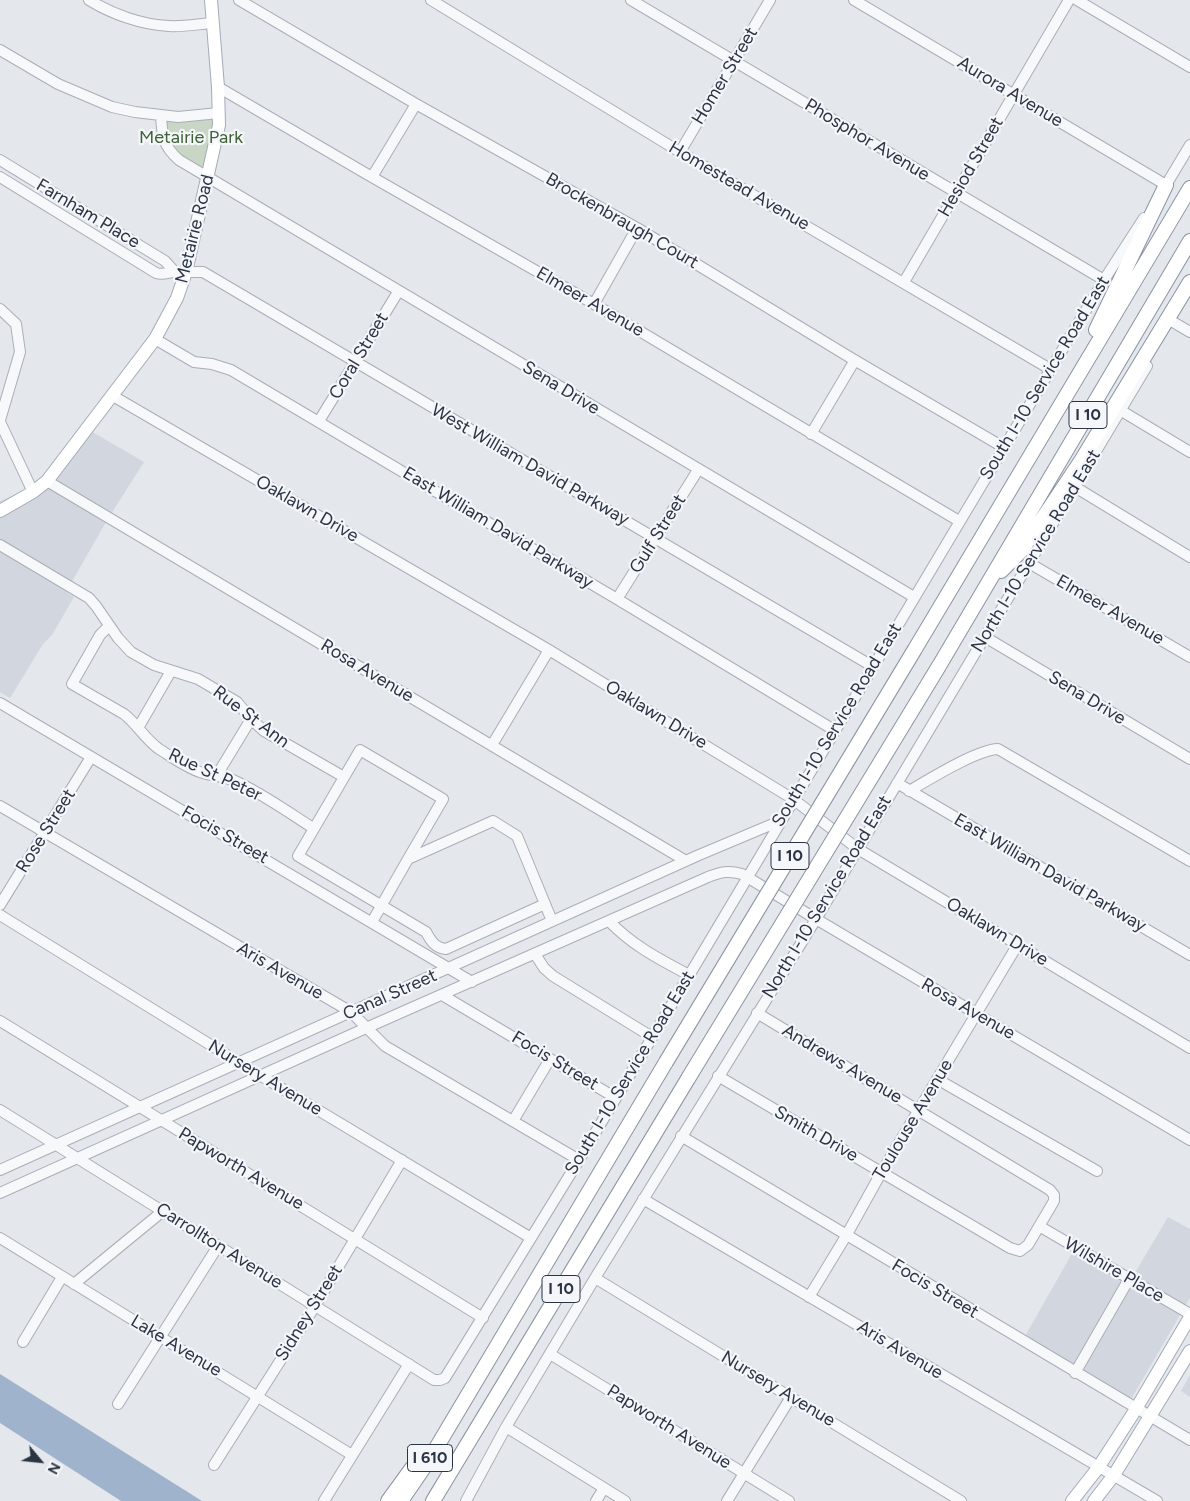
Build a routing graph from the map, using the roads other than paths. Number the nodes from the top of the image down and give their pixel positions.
1 (89, 0) edge
2 (211, 0) edge
3 (239, 0) edge
4 (431, 0) edge
5 (631, 0) edge
6 (770, 0) edge
7 (854, 0) edge
8 (1069, 0) edge
9 (1077, 0) edge
10 (212, 23) junction
11 (0, 50) edge
12 (734, 61) junction
13 (1190, 66) edge
14 (218, 87) junction
15 (1014, 94) junction
16 (416, 104) junction
17 (219, 113) junction
18 (162, 115) junction
19 (1190, 145) edge
20 (680, 152) junction
21 (0, 160) edge
22 (372, 177) junction
23 (0, 178) edge
24 (208, 178) junction
25 (1166, 185) junction
26 (1190, 188) edge
27 (956, 193) junction
28 (637, 228) junction
29 (1190, 241) edge
30 (180, 272) junction
31 (1104, 280) junction
32 (904, 282) junction
33 (1190, 282) edge
34 (398, 292) junction
35 (1190, 294) edge
36 (594, 304) junction
37 (0, 309) edge
38 (1173, 322) junction
39 (1190, 332) edge
40 (155, 339) junction
41 (855, 360) junction
42 (355, 362) junction
43 (1050, 369) junction
44 (113, 396) junction
45 (1120, 410) junction
46 (0, 421) edge
47 (319, 421) junction
48 (1048, 426) junction
49 (812, 434) junction
50 (1003, 447) junction
51 (1190, 452) edge
52 (698, 470) junction
53 (48, 480) junction
54 (1075, 487) junction
55 (33, 492) junction
56 (0, 511) edge
57 (959, 521) junction
58 (655, 538) junction
59 (0, 544) edge
60 (1190, 557) edge
61 (1029, 563) junction
62 (985, 588) junction
63 (914, 597) junction
64 (617, 599) junction
65 (109, 626) junction
66 (985, 637) junction
67 (549, 650) junction
68 (1190, 657) edge
69 (872, 666) junction
70 (171, 671) junction
71 (0, 703) edge
72 (251, 719) junction
73 (138, 728) junction
74 (834, 730) junction
75 (492, 745) junction
76 (91, 757) junction
77 (1190, 759) edge
78 (217, 775) junction
79 (344, 778) junction
80 (896, 783) junction
81 (909, 791) junction
82 (793, 799) junction
83 (0, 806) edge
84 (780, 820) junction
85 (313, 828) junction
86 (45, 833) junction
87 (858, 849) junction
88 (408, 859) junction
89 (686, 861) junction
90 (1190, 861) edge
91 (746, 877) junction
92 (546, 904) junction
93 (0, 905) edge
94 (381, 906) junction
95 (0, 915) edge
96 (816, 920) junction
97 (552, 921) junction
98 (609, 921) junction
99 (372, 922) junction
100 (1018, 944) junction
101 (535, 954) junction
102 (1190, 955) edge
103 (449, 968) junction
104 (689, 975) junction
105 (472, 982) junction
106 (442, 995) junction
107 (351, 1012) junction
108 (757, 1013) junction
109 (976, 1013) junction
110 (0, 1021) edge
111 (366, 1028) junction
112 (652, 1037) junction
113 (1190, 1048) edge
114 (550, 1058) junction
115 (240, 1062) junction
116 (261, 1076) junction
117 (718, 1076) junction
118 (937, 1079) junction
119 (616, 1098) junction
120 (140, 1107) junction
121 (0, 1110) edge
122 (919, 1110) junction
123 (161, 1120) junction
124 (513, 1121) junction
125 (681, 1136) junction
126 (1190, 1140) edge
127 (55, 1145) junction
128 (77, 1158) junction
129 (402, 1160) junction
130 (579, 1160) junction
131 (0, 1170) edge
132 (1097, 1171) dead end
133 (881, 1172) junction
134 (0, 1193) edge
135 (643, 1199) junction
136 (163, 1212) junction
137 (1039, 1226) junction
138 (846, 1236) junction
139 (0, 1238) edge
140 (531, 1238) junction
141 (355, 1239) junction
142 (218, 1246) junction
143 (62, 1277) junction
144 (595, 1278) junction
145 (1129, 1279) junction
146 (74, 1284) junction
147 (809, 1297) junction
148 (315, 1306) junction
149 (1190, 1316) edge
150 (483, 1318) junction
151 (161, 1337) junction
152 (1190, 1339) edge
153 (23, 1342) dead end
154 (1190, 1351) edge
155 (550, 1354) junction
156 (409, 1364) junction
157 (1075, 1373) junction
158 (1177, 1373) junction
159 (438, 1380) joint
160 (258, 1396) junction
161 (791, 1397) junction
162 (118, 1404) dead end
163 (1136, 1409) junction
164 (456, 1413) junction
165 (1150, 1417) junction
166 (506, 1427) junction
167 (1190, 1440) edge
168 (352, 1455) junction
169 (214, 1465) dead end
170 (1098, 1468) junction
171 (744, 1473) junction
172 (1114, 1475) junction
173 (604, 1488) junction
174 (324, 1501) edge
175 (388, 1501) edge
176 (401, 1501) edge
177 (433, 1501) edge
178 (466, 1501) edge
179 (596, 1501) edge
180 (625, 1501) edge
181 (727, 1501) edge
182 (789, 1501) edge
183 (961, 1501) edge
184 (1072, 1501) edge
185 (1094, 1501) edge
186 (1157, 1501) edge

1 - 10 street
2 - 10 main road, Metairie Road
3 - 16 street, Brockenbraugh Court
4 - 20 street, Homestead Avenue
5 - 12 street, Phosphor Avenue
6 - 12 street, Homer Street
7 - 15 street, Aurora Avenue
8 - 15 street, Hesiod Street
9 - 13 street
10 - 14 main road, Metairie Road
11 - 18 street
12 - 20 street, Homer Street
12 - 27 street, Phosphor Avenue
14 - 17 main road, Metairie Road
14 - 22 street, Elmeer Avenue
15 - 25 street, Aurora Avenue
15 - 27 street, Hesiod Street
16 - 22 street
16 - 28 street, Brockenbraugh Court
17 - 18 street
17 - 24 main road, Metairie Road
18 - 24 street, Sena Drive
19 - 25 street, South I-10 Service Road East
20 - 32 street, Homestead Avenue
21 - 30 street, Farnham Place
22 - 36 street, Elmeer Avenue
23 - 30 street, Farnham Place
24 - 30 main road, Metairie Road
24 - 34 street, Sena Drive
25 - 31 street, South I-10 Service Road East
25 - 48 highway
26 - 48 highway, I 10
27 - 31 street, Phosphor Avenue
27 - 32 street, Hesiod Street
28 - 36 street
28 - 41 street, Brockenbraugh Court
29 - 62 highway, I 10
30 - 40 main road, Metairie Road
30 - 42 street, West William David Parkway
31 - 43 street, South I-10 Service Road East
32 - 43 street, Homestead Avenue
33 - 62 highway
34 - 42 street, Coral Street
34 - 52 street, Sena Drive
35 - 38 street, North I-10 Service Road East
36 - 49 street, Elmeer Avenue
37 - 46 street
38 - 39 street
38 - 45 street, North I-10 Service Road East
40 - 44 main road, Metairie Road
40 - 47 street, East William David Parkway
41 - 49 street
41 - 50 street, Brockenbraugh Court
42 - 47 street, Coral Street
42 - 58 street, West William David Parkway
43 - 50 street, South I-10 Service Road East
44 - 53 main road, Metairie Road
44 - 67 street, Oaklawn Drive
45 - 51 street
45 - 54 street, North I-10 Service Road East
46 - 55 street
47 - 64 street, East William David Parkway
48 - 164 highway, I 10, bridge
49 - 57 street, Elmeer Avenue
50 - 57 street, South I-10 Service Road East
52 - 58 street, Gulf Street
52 - 63 street, Sena Drive
53 - 55 main road, Metairie Road
53 - 75 street, Rosa Avenue
54 - 60 street
54 - 61 street, North I-10 Service Road East
55 - 56 main road, Metairie Road
57 - 63 street, South I-10 Service Road East
58 - 64 street, Gulf Street
58 - 69 street, West William David Parkway
59 - 65 street, Rue St Ann
61 - 66 street, North I-10 Service Road East
61 - 68 street, Elmeer Avenue
62 - 177 highway, I 10, bridge
63 - 69 street, South I-10 Service Road East
64 - 74 street, East William David Parkway
65 - 70 street, Rue St Ann
65 - 73 street, Rue St Peter
66 - 77 street, Sena Drive
66 - 80 street, North I-10 Service Road East
67 - 75 street
67 - 82 street, Oaklawn Drive
69 - 74 street, South I-10 Service Road East
70 - 72 street, Rue St Ann
70 - 73 street
71 - 76 street, Focis Street
72 - 78 street
72 - 79 street, Rue St Ann
73 - 78 street, Rue St Peter
74 - 82 street, South I-10 Service Road East
75 - 89 street, Rosa Avenue
76 - 86 street, Rose Street
76 - 99 street, Focis Street
78 - 85 street, Rue St Peter
79 - 85 street
79 - 88 street
80 - 81 street
80 - 87 street, North I-10 Service Road East
81 - 90 street
81 - 102 street, East William David Parkway
82 - 84 street, South I-10 Service Road East
82 - 87 street, Oaklawn Drive
83 - 86 street, Aris Avenue
84 - 89 street, Canal Street
84 - 91 street, South I-10 Service Road East
85 - 94 street
86 - 93 street, Rose Street
86 - 107 street, Aris Avenue
87 - 96 street, North I-10 Service Road East
87 - 100 street, Oaklawn Drive
88 - 92 street
88 - 94 street
89 - 97 street, Canal Street
91 - 96 street, Rosa Avenue
91 - 98 street, Canal Street
91 - 104 street, South I-10 Service Road East
92 - 94 street
92 - 97 street
94 - 99 street
95 - 115 street, Nursery Avenue
96 - 108 street, North I-10 Service Road East
96 - 109 street, Rosa Avenue
97 - 103 street, Canal Street
98 - 101 street, Canal Street
98 - 104 street
99 - 103 street, Focis Street
100 - 109 street, Toulouse Avenue
100 - 113 street, Oaklawn Drive
101 - 105 street, Canal Street
101 - 112 street
103 - 105 street, Focis Street
103 - 107 street, Canal Street
104 - 112 street, South I-10 Service Road East
105 - 106 street, Canal Street
106 - 111 street, Canal Street
106 - 114 street, Focis Street
107 - 111 street, Aris Avenue
107 - 115 street, Canal Street
108 - 117 street, North I-10 Service Road East
108 - 122 street, Andrews Avenue
109 - 118 street, Toulouse Avenue
109 - 126 street, Rosa Avenue
110 - 120 street, Papworth Avenue
111 - 116 street, Canal Street
111 - 124 street, Aris Avenue
112 - 119 street, South I-10 Service Road East
114 - 119 street, Focis Street
114 - 124 street
115 - 116 street, Nursery Avenue
115 - 120 street, Canal Street
116 - 123 street, Canal Street
116 - 129 street, Nursery Avenue
117 - 125 street, North I-10 Service Road East
117 - 133 street, Smith Drive
118 - 122 street, Toulouse Avenue
118 - 132 street
119 - 130 street, South I-10 Service Road East
120 - 123 street, Papworth Avenue
120 - 127 street, Canal Street
121 - 127 street, Carrollton Avenue
122 - 133 street, Toulouse Avenue
122 - 137 street, Andrews Avenue
123 - 128 street, Canal Street
123 - 141 street, Papworth Avenue
124 - 130 street, Aris Avenue
125 - 135 street, North I-10 Service Road East
125 - 138 street, Focis Street
127 - 128 street, Carrollton Avenue
127 - 131 street, Canal Street
128 - 134 street, Canal Street
128 - 136 street, Carrollton Avenue
129 - 140 street, Nursery Avenue
129 - 141 street, Sidney Street
130 - 140 street, South I-10 Service Road East
133 - 137 street, Smith Drive
133 - 138 street, Toulouse Avenue
135 - 144 street, North I-10 Service Road East
135 - 147 street, Aris Avenue
136 - 142 street, Carrollton Avenue
136 - 146 street
137 - 145 street, Wilshire Place
138 - 147 street, Toulouse Avenue
138 - 157 street, Focis Street
139 - 143 street, Lake Avenue
140 - 150 street, South I-10 Service Road East
141 - 148 street, Sidney Street
141 - 150 street, Papworth Avenue
142 - 148 street, Carrollton Avenue
142 - 151 street
143 - 146 street, Lake Avenue
143 - 153 street
144 - 155 street, North I-10 Service Road East
144 - 161 street, Nursery Avenue
145 - 149 street, Wilshire Place
145 - 157 street
146 - 151 street, Lake Avenue
147 - 170 street, Aris Avenue
148 - 156 street, Carrollton Avenue
148 - 160 street, Sidney Street
149 - 163 main road
150 - 159 street, South I-10 Service Road East
151 - 160 street, Lake Avenue
151 - 162 street
152 - 158 main road
154 - 158 main road
155 - 166 street, North I-10 Service Road East
155 - 171 street, Papworth Avenue
156 - 159 street, Carrollton Avenue
156 - 168 street
157 - 163 street, Focis Street
158 - 165 main road
160 - 168 street, Lake Avenue
160 - 169 street, Sidney Street
161 - 171 street
161 - 183 street, Nursery Avenue
163 - 165 street, Focis Street
163 - 170 main road
164 - 175 highway, I 10
164 - 176 highway, I 610
165 - 167 street, Focis Street
165 - 172 main road
166 - 173 street
166 - 178 street, North I-10 Service Road East
168 - 174 street
170 - 172 street, Aris Avenue
170 - 184 main road
171 - 181 street
171 - 182 street, Papworth Avenue
172 - 185 main road
172 - 186 street, Aris Avenue
173 - 179 street
173 - 180 street

